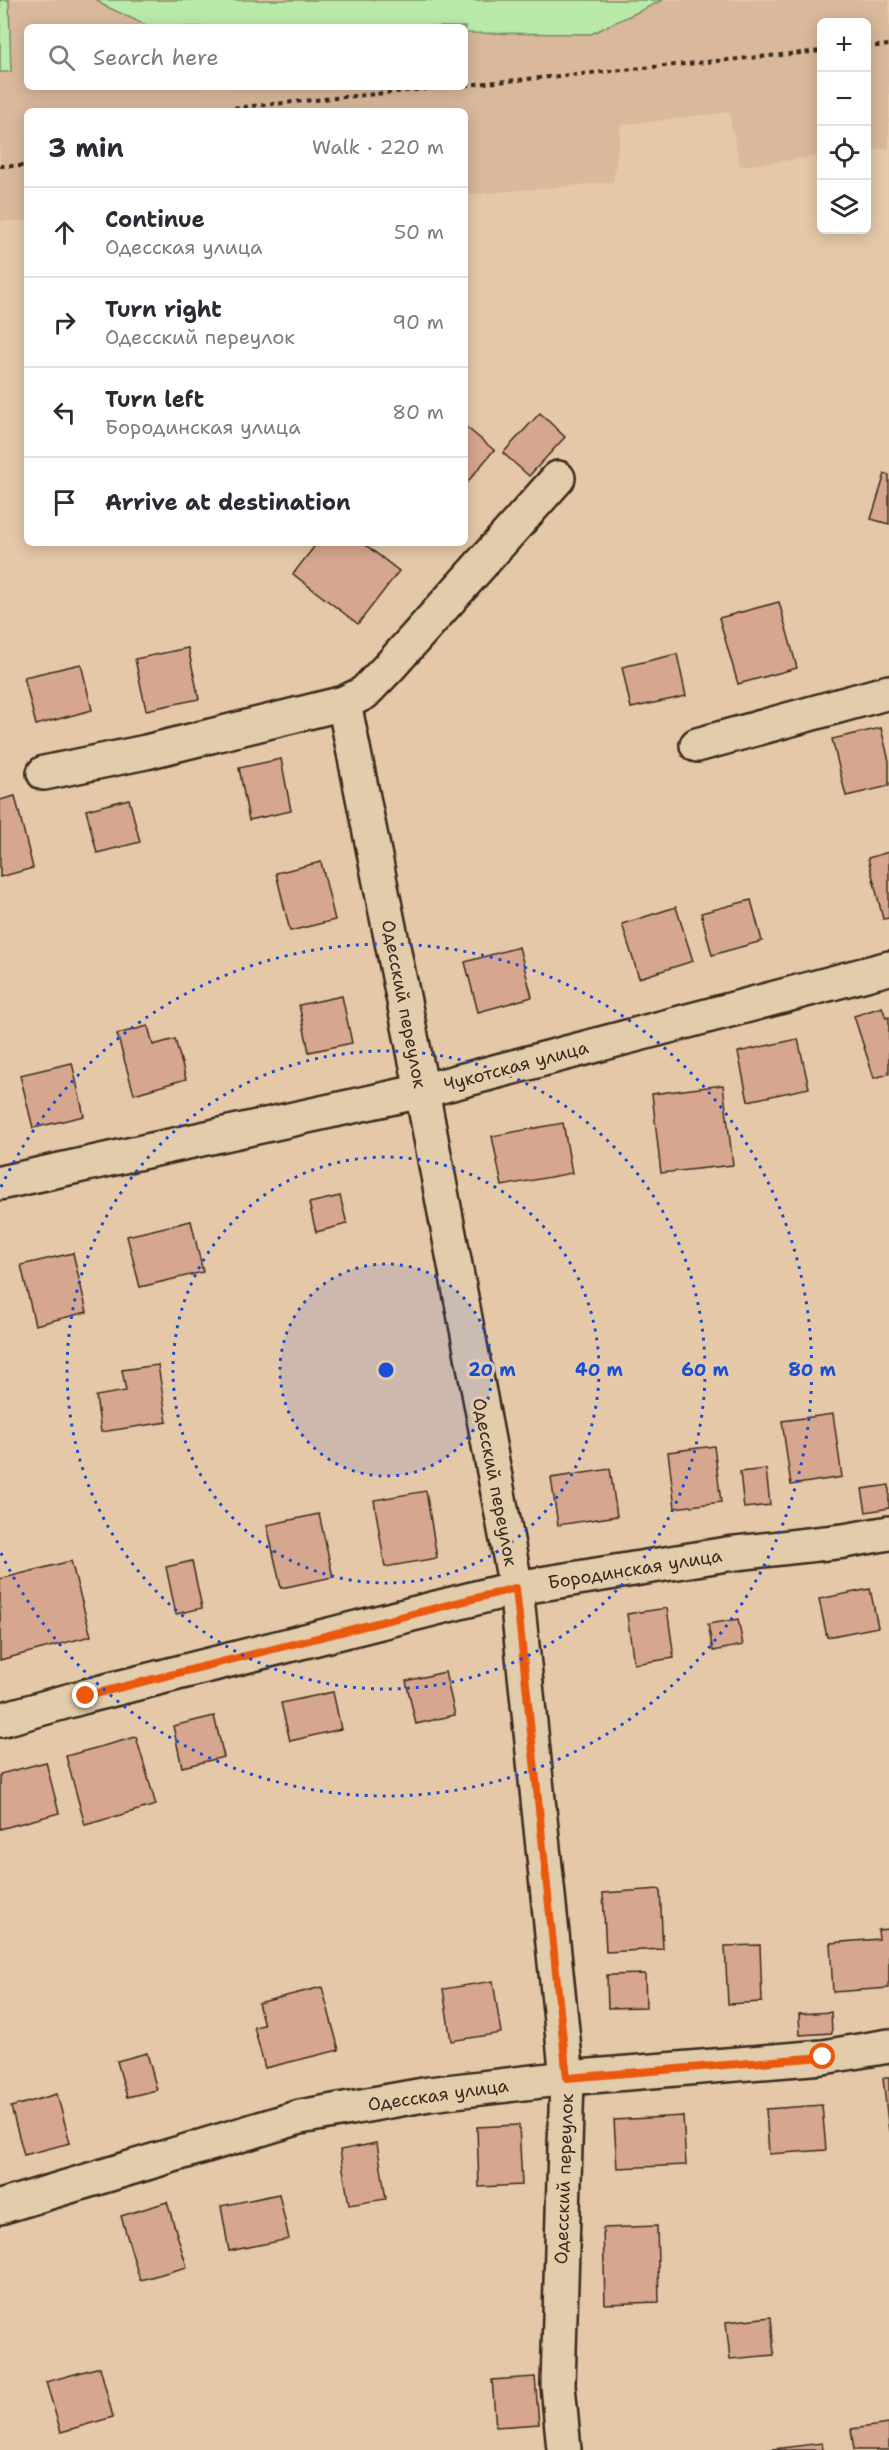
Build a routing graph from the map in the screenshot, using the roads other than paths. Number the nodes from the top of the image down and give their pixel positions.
1 (558, 478) dead end
2 (889, 692) edge
3 (344, 703) junction
4 (697, 745) dead end
5 (44, 773) dead end
6 (889, 968) edge
7 (422, 1091) junction
8 (0, 1182) edge
9 (889, 1533) edge
10 (516, 1588) junction
11 (0, 1720) edge
12 (889, 2046) edge
13 (567, 2078) junction
14 (0, 2208) edge
15 (564, 2450) edge

1 - 3 street
2 - 4 street
3 - 5 street
3 - 7 street, Одесский переулок
6 - 7 street, Чукотская улица
7 - 8 street, Чукотская улица
7 - 10 street, Одесский переулок
9 - 10 street, Бородинская улица
10 - 11 street, Бородинская улица
10 - 13 street, Одесский переулок
12 - 13 street, Одесская улица
13 - 14 street, Одесская улица
13 - 15 street, Одесский переулок

